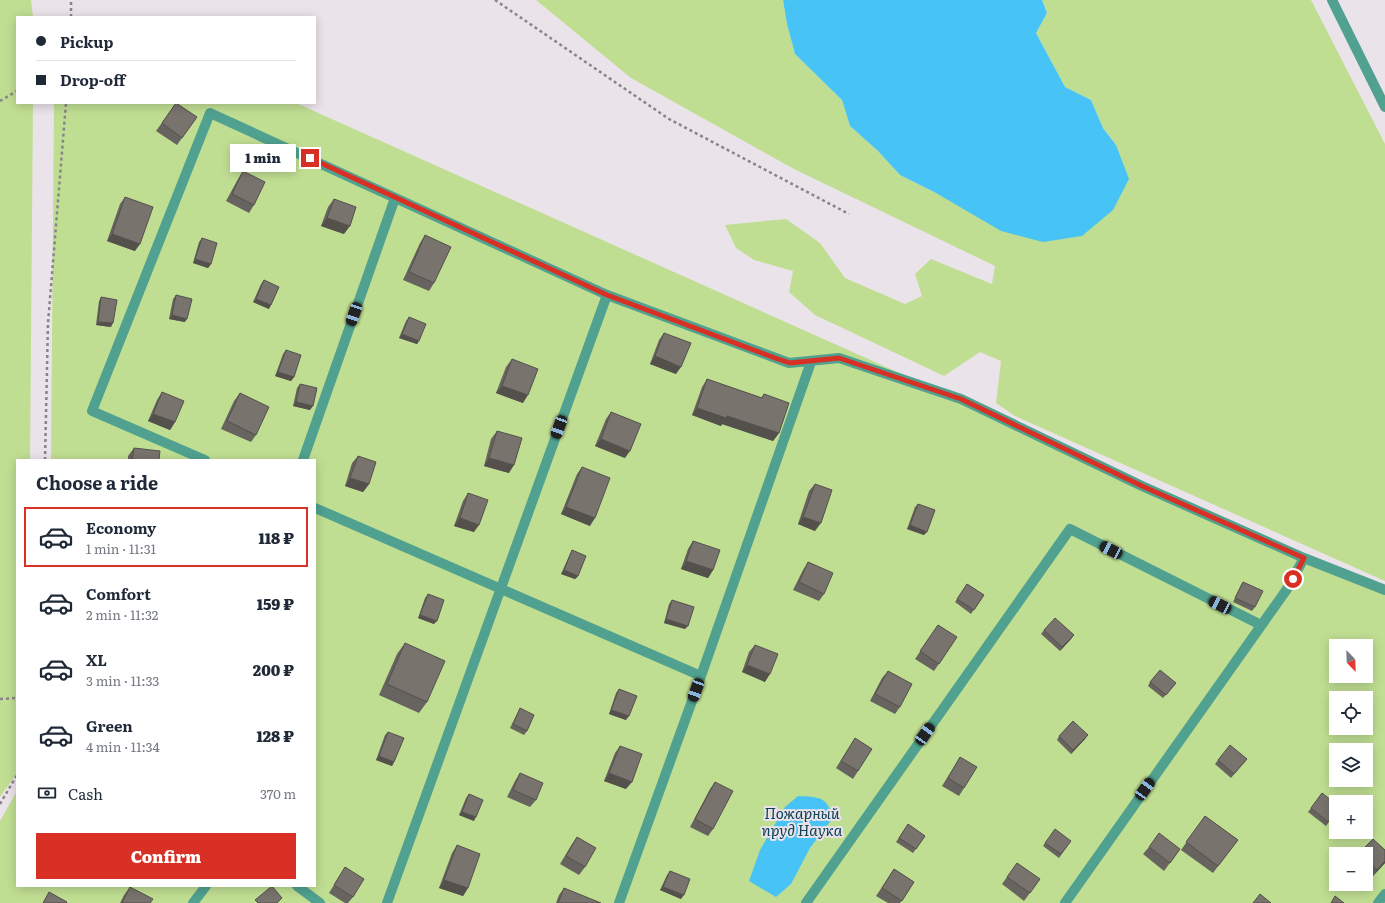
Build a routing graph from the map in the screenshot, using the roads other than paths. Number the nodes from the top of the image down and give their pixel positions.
1 (1332, 0) edge
2 (1385, 107) edge
3 (395, 198) junction
4 (607, 295) junction
5 (811, 362) junction
6 (203, 459) edge
7 (303, 459) edge
8 (316, 508) edge
9 (1304, 558) junction
10 (501, 589) junction
11 (1385, 590) edge
12 (1262, 625) junction
13 (701, 676) junction
14 (205, 887) edge
15 (298, 887) edge
16 (1385, 894) edge
17 (192, 903) edge
18 (320, 903) edge
19 (387, 903) edge
20 (619, 903) edge
21 (806, 903) edge
22 (1065, 903) edge
23 (1378, 903) edge

1 - 2 street
3 - 4 street
3 - 6 street
3 - 7 street
4 - 5 street
4 - 10 street
5 - 9 street
5 - 13 street
8 - 10 street
9 - 11 street
9 - 12 street
10 - 13 street
10 - 19 street
12 - 21 street
12 - 22 street
13 - 20 street
14 - 17 street
15 - 18 street
16 - 23 street

